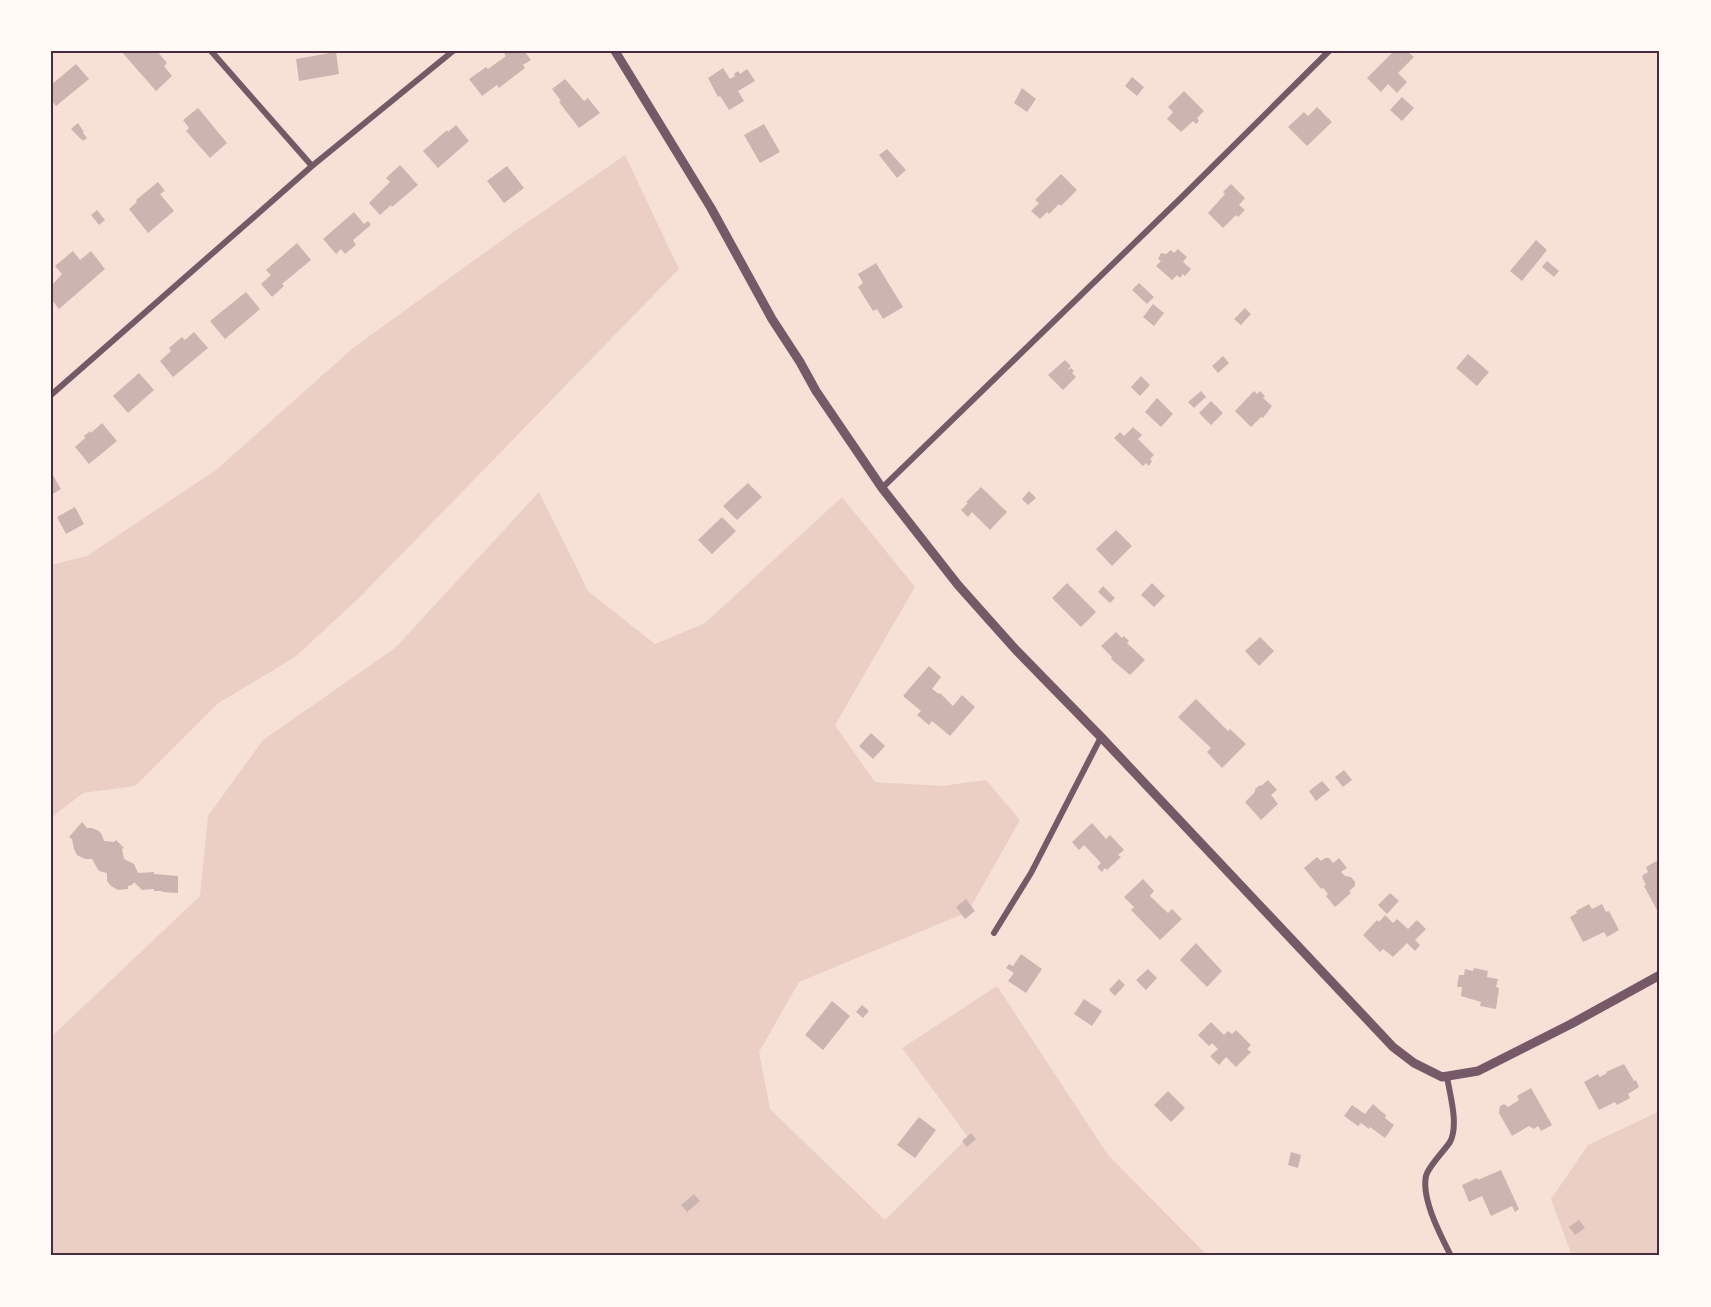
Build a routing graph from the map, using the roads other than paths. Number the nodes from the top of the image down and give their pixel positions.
1 (211, 51) edge
2 (453, 51) edge
3 (615, 51) edge
4 (1329, 51) edge
5 (312, 166) junction
6 (51, 395) edge
7 (882, 488) junction
8 (1101, 737) junction
9 (994, 933) dead end
10 (1660, 975) edge
11 (1447, 1077) junction
12 (1451, 1256) edge

1 - 5 street
2 - 5 street
3 - 7 street
4 - 7 street
5 - 6 street
7 - 8 street
8 - 9 street
8 - 11 street
10 - 11 street
11 - 12 street

